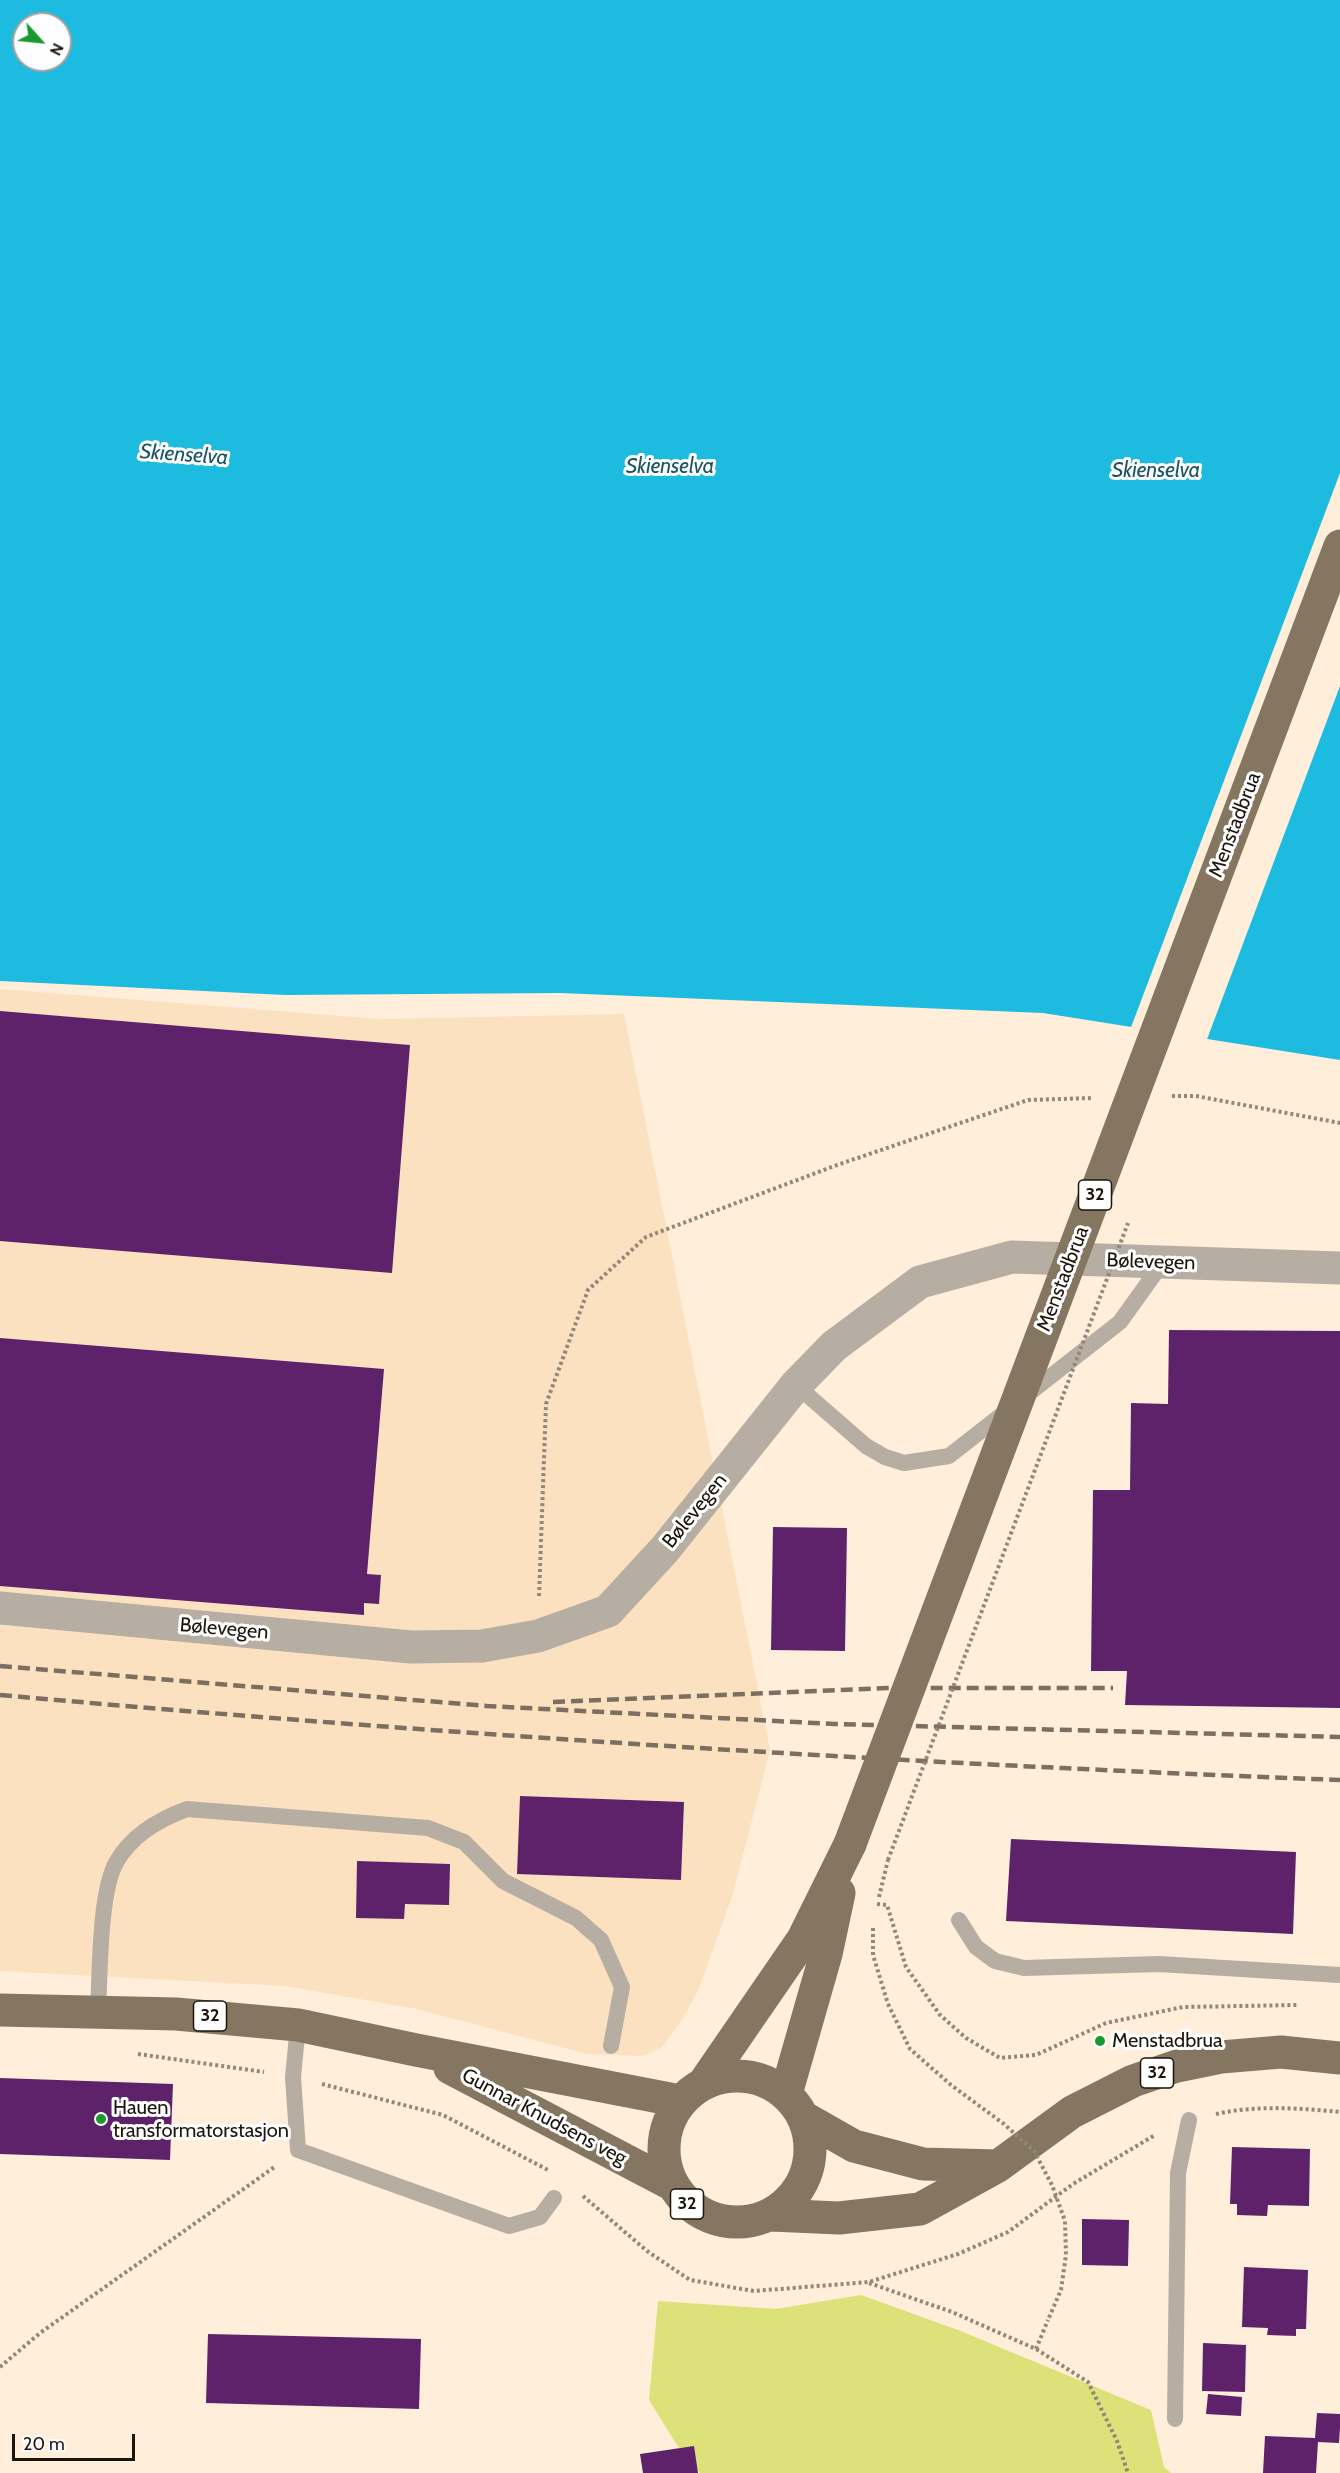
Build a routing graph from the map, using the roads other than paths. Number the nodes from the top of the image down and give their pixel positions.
1 (1340, 546) edge
2 (1163, 1262) junction
3 (1340, 1268) edge
4 (796, 1385) junction
5 (0, 1608) edge
6 (850, 1844) junction
7 (959, 1920) dead end
8 (1340, 1975) edge
9 (0, 2010) edge
10 (98, 2012) junction
11 (298, 2025) junction
12 (611, 2046) dead end
13 (416, 2050) junction
14 (1340, 2058) edge
15 (692, 2092) junction
16 (795, 2105) junction
17 (1189, 2120) road end
18 (998, 2166) junction
19 (671, 2184) junction
20 (554, 2198) dead end
21 (771, 2215) junction
22 (1175, 2419) dead end

1 - 6 main road, Menstadbrua / 32, bridge
2 - 3 street, Bølevegen
2 - 4 street, Bølevegen
2 - 4 lane
4 - 5 street, Bølevegen
6 - 15 main road, Menstadbrua / 32
6 - 16 main road, Menstadbrua / 32
7 - 8 lane
9 - 10 main road, Gunnar Knudsens veg / 32
10 - 11 main road, Gunnar Knudsens veg / 32
10 - 12 lane
11 - 13 main road, Gunnar Knudsens veg / 32
11 - 20 lane
13 - 15 main road, Gunnar Knudsens veg / 32
13 - 19 main road, Gunnar Knudsens veg / 32
14 - 18 main road, 32
15 - 16 main road, 32
15 - 19 main road, 32
16 - 18 main road, 32
16 - 21 main road, 32
17 - 22 lane
18 - 21 main road, 32
19 - 21 main road, 32

